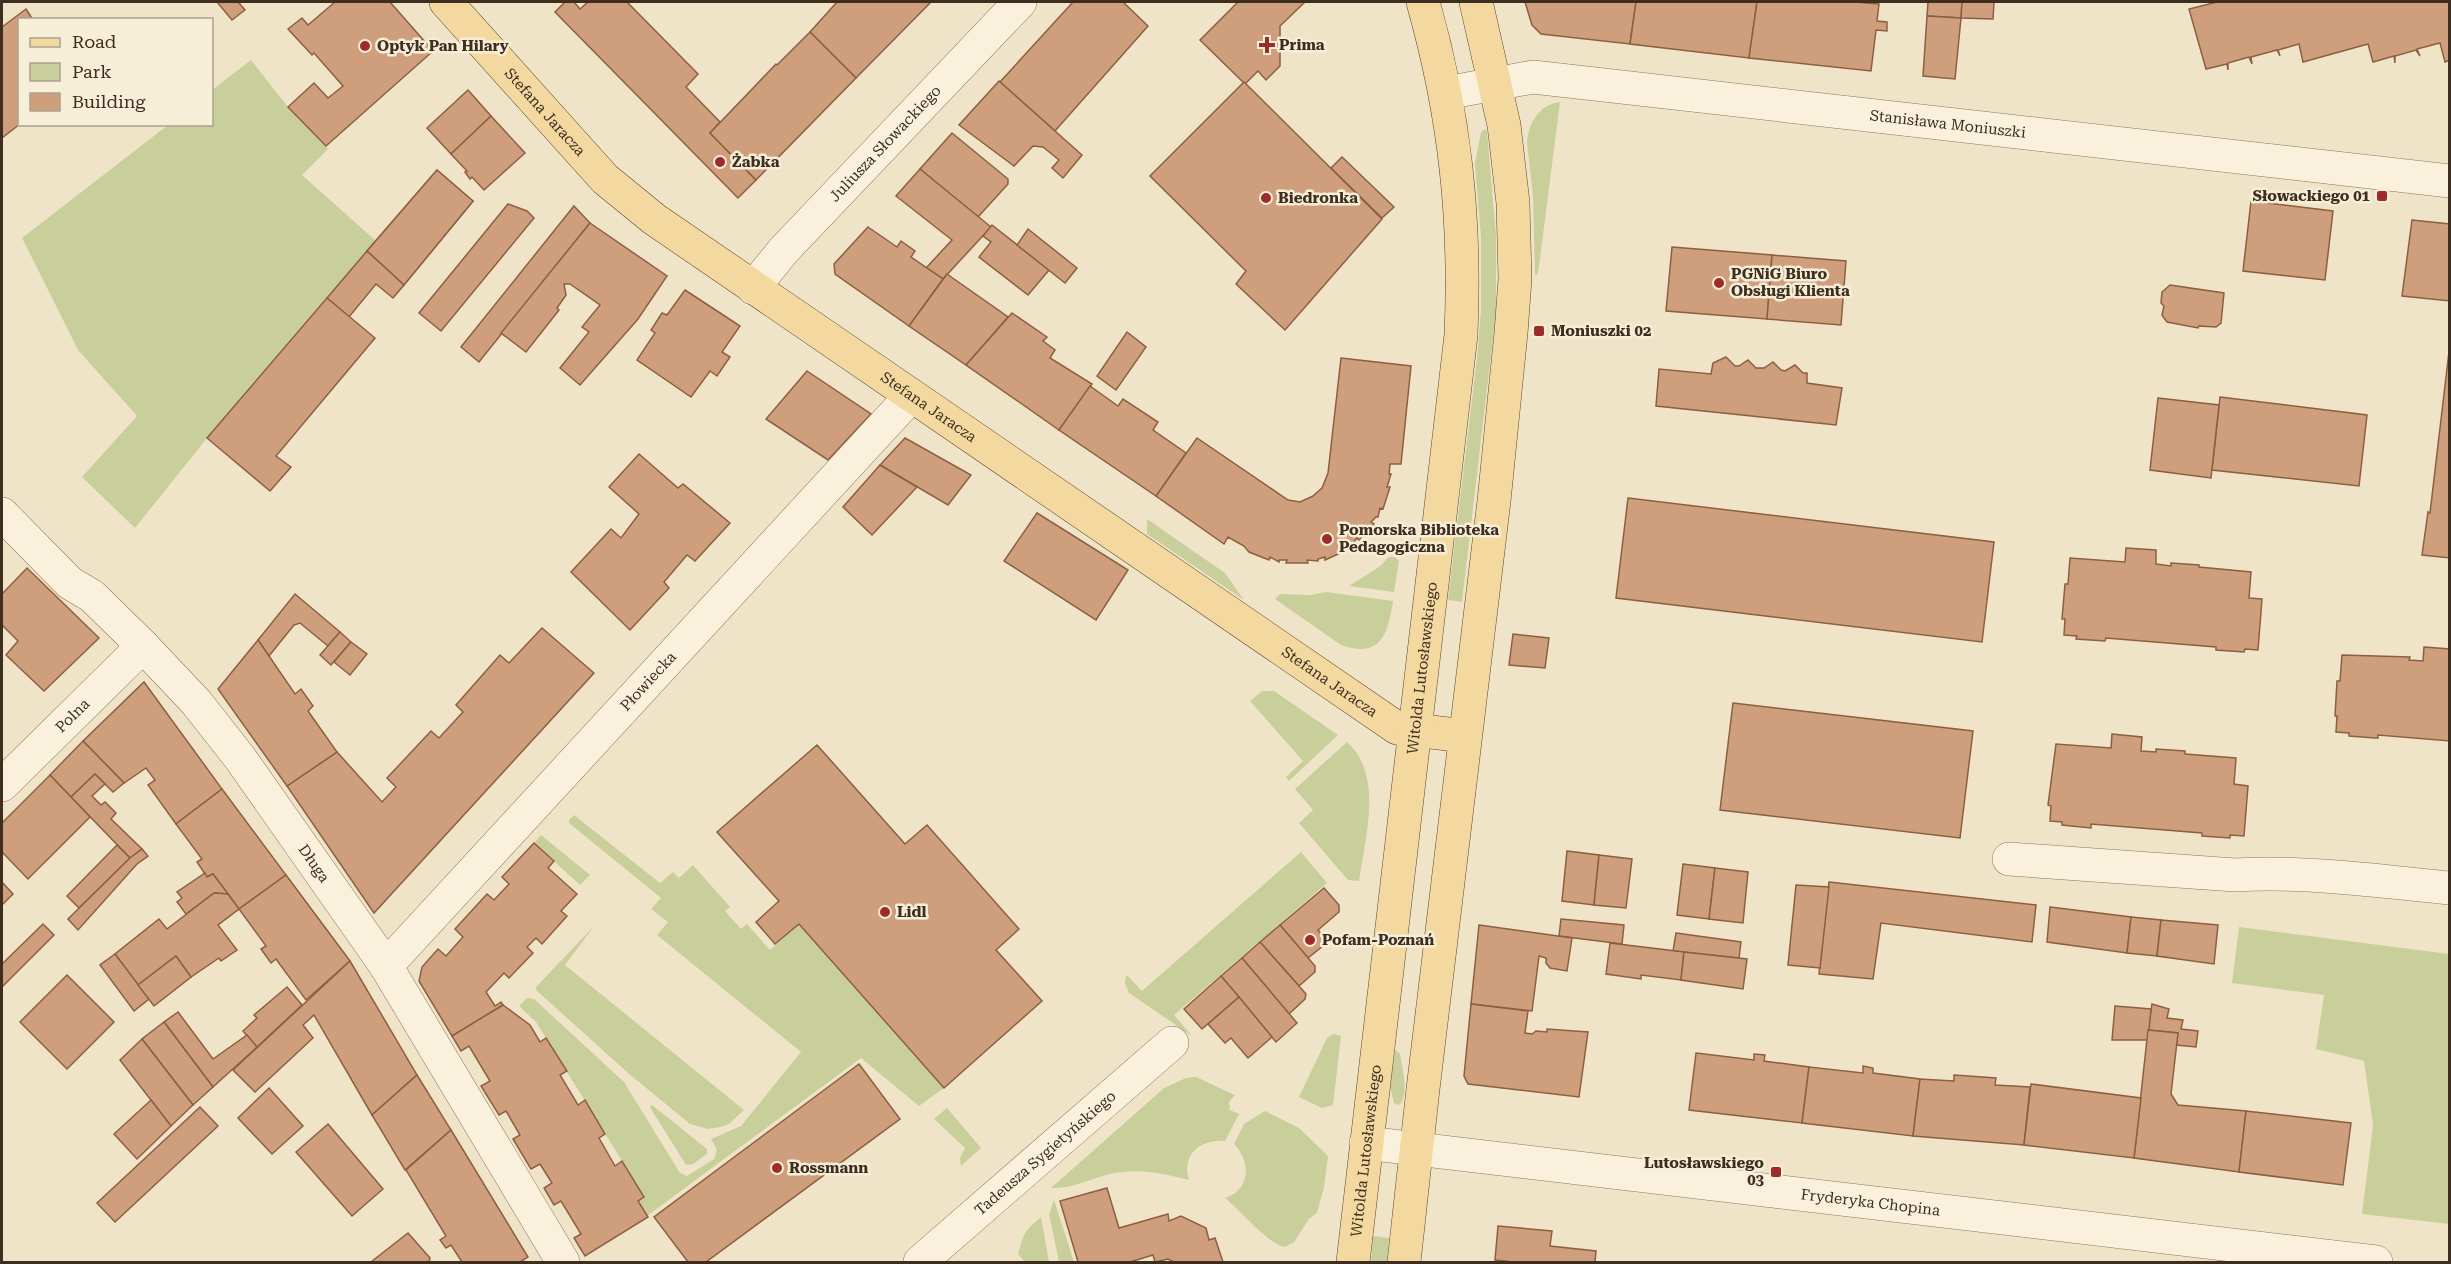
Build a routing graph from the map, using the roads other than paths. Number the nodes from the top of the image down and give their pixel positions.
1 (446, 2) edge
2 (1020, 2) edge
3 (1423, 2) edge
4 (1476, 2) edge
5 (1496, 83) junction
6 (1446, 93) junction
7 (2450, 181) edge
8 (753, 288) junction
9 (911, 396) junction
10 (2, 514) edge
11 (143, 646) junction
12 (1415, 730) junction
13 (1465, 736) junction
14 (2, 785) edge
15 (2009, 859) dead end
16 (2450, 888) edge
17 (386, 966) junction
18 (1172, 1043) dead end
19 (1366, 1143) junction
20 (1416, 1148) junction
21 (563, 1263) edge
22 (920, 1263) edge
23 (1353, 1263) edge
24 (1404, 1263) edge
25 (2376, 1263) edge

1 - 8 main road, Stefana Jaracza
2 - 8 street, Juliusza Słowackiego
3 - 6 main road, Witolda Lutosławskiego
4 - 5 main road
5 - 6 street, Stanisława Moniuszki
5 - 7 street, Stanisława Moniuszki
5 - 13 main road
6 - 12 main road, Witolda Lutosławskiego
8 - 9 main road, Stefana Jaracza
9 - 12 main road, Stefana Jaracza
9 - 17 street, Płowiecka
10 - 11 street, Długa
11 - 14 street, Polna
11 - 17 street, Długa
12 - 13 main road, Stefana Jaracza
12 - 19 main road, Witolda Lutosławskiego
13 - 20 main road
15 - 16 street
17 - 21 street, Długa
18 - 22 street, Tadeusza Sygietyńskiego
19 - 20 street, Fryderyka Chopina
19 - 23 main road, Witolda Lutosławskiego
20 - 24 main road
20 - 25 street, Fryderyka Chopina

